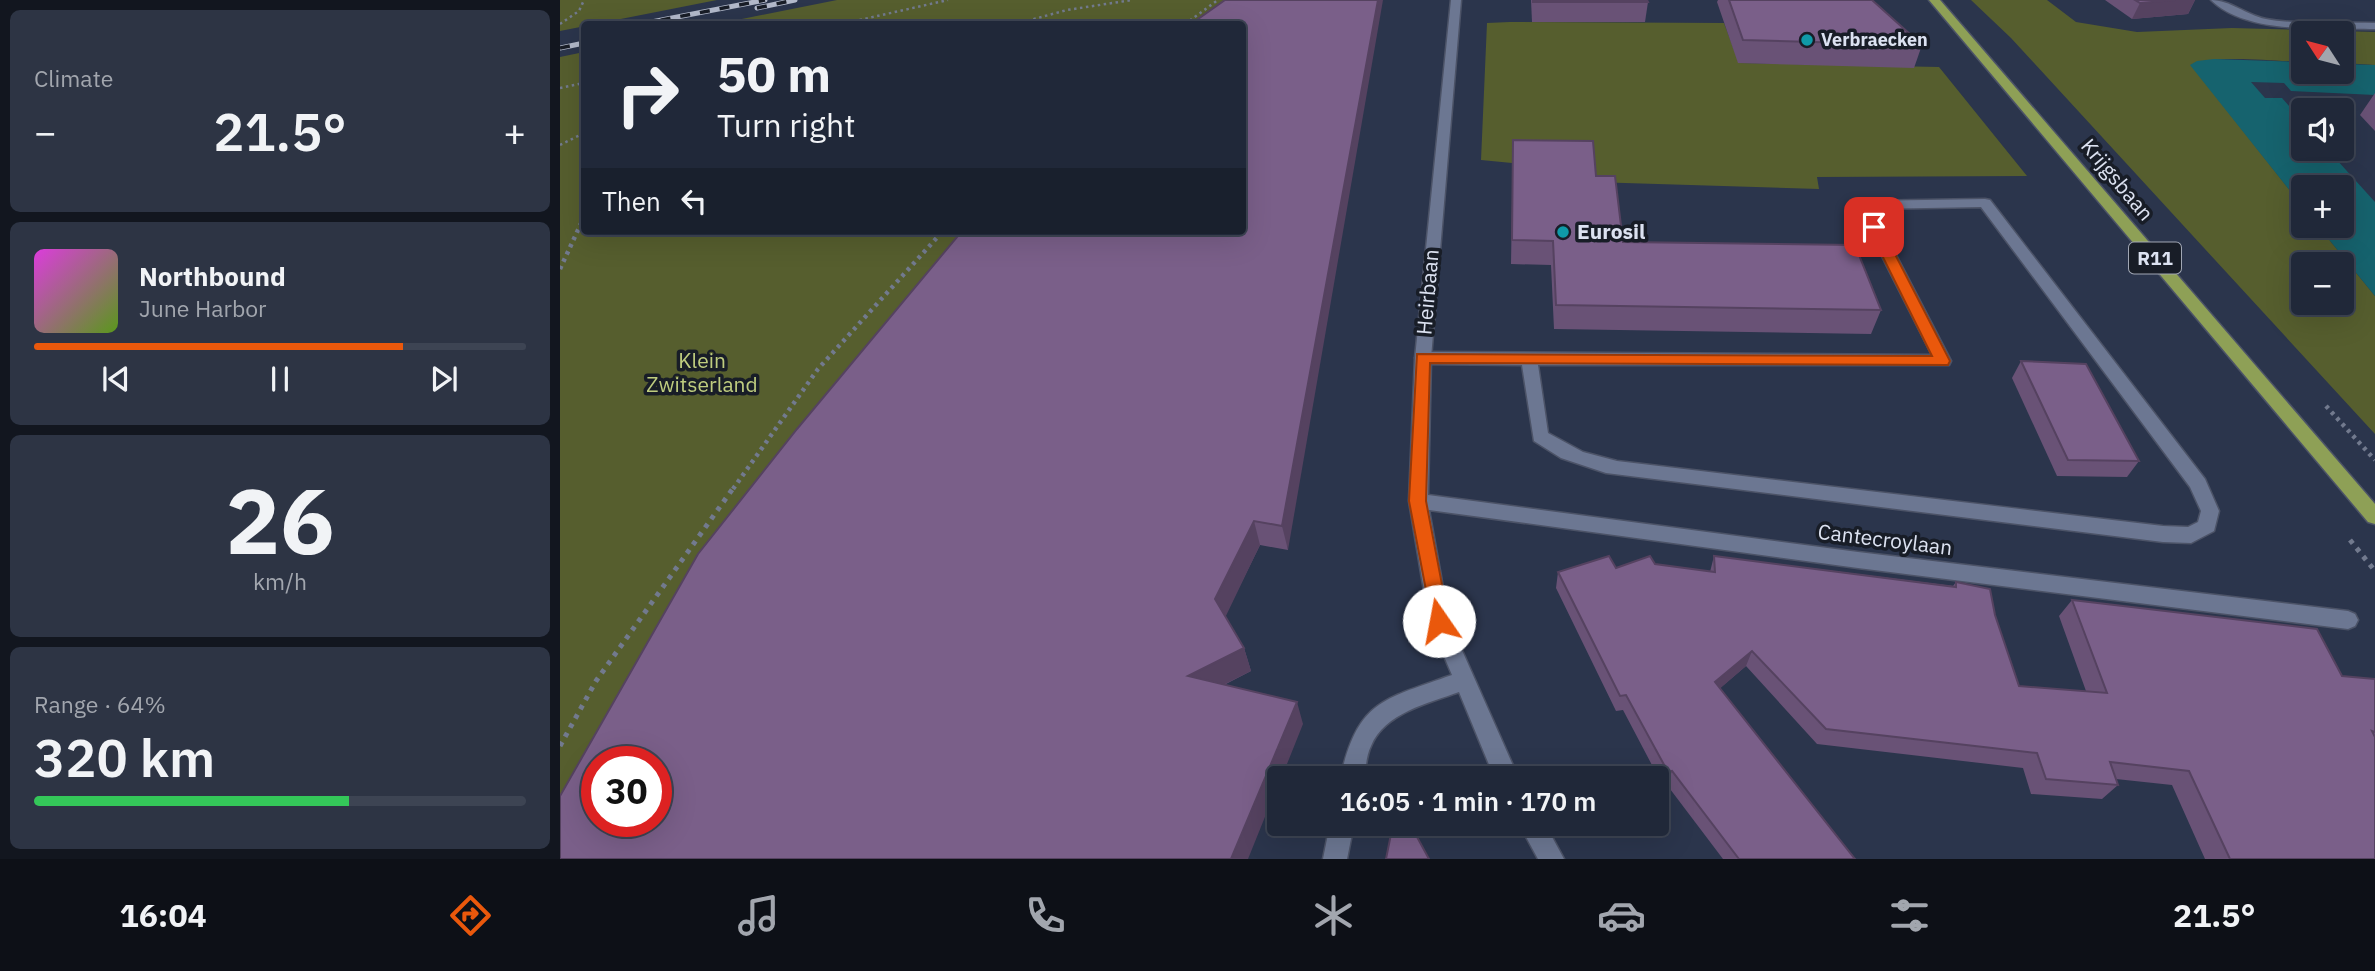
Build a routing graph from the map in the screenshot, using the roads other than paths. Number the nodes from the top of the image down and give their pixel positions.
1 (1455, 0) edge
2 (1934, 0) edge
3 (2216, 0) edge
4 (2375, 26) edge
5 (1423, 358) junction
6 (1529, 359) junction
7 (1418, 501) junction
8 (2375, 517) edge
9 (2348, 620) dead end
10 (1463, 681) junction
11 (1355, 766) edge
12 (1501, 766) edge
13 (1340, 836) edge
14 (1538, 836) edge
15 (1335, 859) edge
16 (1552, 859) edge

1 - 5 street, Heirbaan
2 - 8 main road, Krijgsbaan / R11
3 - 4 street
5 - 6 street
5 - 7 street, Heirbaan
6 - 6 street
7 - 9 street, Cantecroylaan
7 - 10 street, Heirbaan
10 - 11 street
10 - 12 street, Heirbaan
13 - 15 street
14 - 16 street

